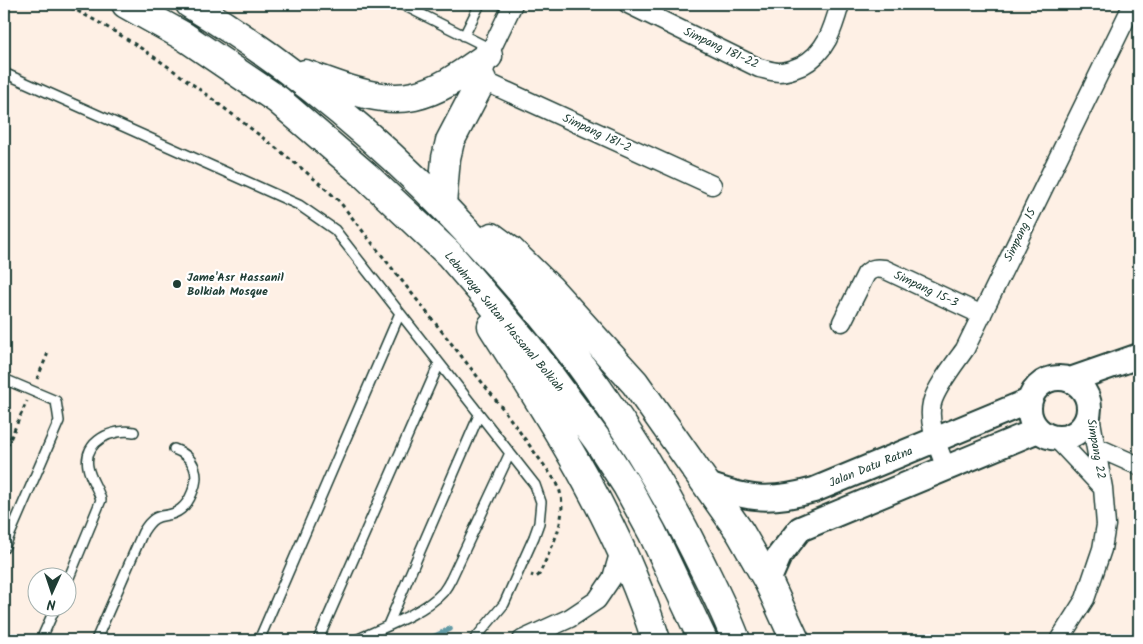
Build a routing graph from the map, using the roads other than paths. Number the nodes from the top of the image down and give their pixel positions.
1 (126, 4) edge
2 (190, 4) edge
3 (401, 4) edge
4 (480, 4) edge
5 (513, 4) edge
6 (628, 4) edge
7 (840, 4) edge
8 (1133, 4) edge
9 (464, 36) junction
10 (487, 62) junction
11 (287, 69) junction
12 (4, 72) edge
13 (712, 186) dead end
14 (444, 205) junction
15 (440, 244) junction
16 (400, 314) junction
17 (982, 315) junction
18 (842, 322) dead end
19 (1138, 356) edge
20 (440, 364) junction
21 (4, 379) edge
22 (1070, 380) junction
23 (1029, 401) junction
24 (1089, 405) junction
25 (479, 415) junction
26 (134, 432) dead end
27 (1047, 434) junction
28 (936, 441) junction
29 (1096, 447) junction
30 (174, 449) dead end
31 (510, 453) junction
32 (1139, 466) edge
33 (946, 468) junction
34 (708, 485) junction
35 (1103, 488) junction
36 (621, 547) junction
37 (4, 548) edge
38 (74, 566) edge
39 (768, 581) junction
40 (52, 616) edge
41 (388, 625) junction
42 (41, 640) edge
43 (96, 640) edge
44 (258, 640) edge
45 (318, 640) edge
46 (356, 640) edge
47 (474, 640) edge
48 (522, 640) edge
49 (656, 640) edge
50 (703, 640) edge
51 (736, 640) edge
52 (795, 640) edge
53 (1059, 640) edge

1 - 15 main road, Lebuhraya Sultan Hassanal Bolkiah
2 - 11 main road
3 - 9 lane
4 - 9 lane
5 - 10 street
6 - 7 street, Simpang 181-22
8 - 17 street, Simpang 15
9 - 10 lane
10 - 11 main road
10 - 13 street, Simpang 181-2
10 - 14 main road
11 - 14 main road
12 - 16 lane
14 - 34 main road
14 - 51 main road
15 - 36 main road
15 - 50 main road, Lebuhraya Sultan Hassanal Bolkiah
16 - 20 lane
16 - 44 lane
17 - 18 street, Simpang 15-3
17 - 28 street, Simpang 15
19 - 22 main road
19 - 24 main road
20 - 25 lane
20 - 45 lane
21 - 37 lane
22 - 23 main road
22 - 24 main road
23 - 27 main road
23 - 28 main road, Jalan Datu Ratna
24 - 27 main road
24 - 29 street, Simpang 22
25 - 31 lane
25 - 41 lane
26 - 38 lane
27 - 33 main road
27 - 35 street, Simpang 22
28 - 33 street, Simpang 15
28 - 34 main road, Jalan Datu Ratna
29 - 32 street
29 - 35 street, Simpang 22
30 - 43 lane
31 - 41 lane
31 - 47 lane
33 - 39 main road
34 - 39 main road
35 - 53 street, Simpang 22
36 - 48 street
36 - 49 main road
39 - 52 main road
40 - 42 lane
41 - 46 lane

